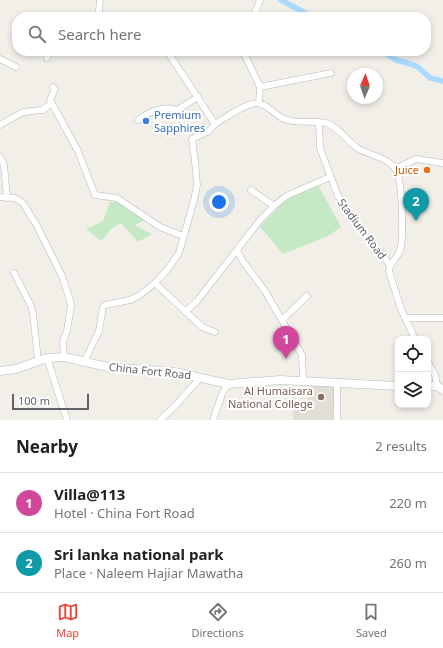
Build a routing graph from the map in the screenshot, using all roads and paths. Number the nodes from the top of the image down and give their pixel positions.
1 (100, 0) edge
2 (260, 0) edge
3 (100, 12) edge
4 (255, 12) edge
5 (170, 56) edge
6 (245, 56) edge
7 (0, 59) edge
8 (16, 67) dead end
9 (331, 73) dead end
10 (53, 87) dead end
11 (260, 87) junction
12 (198, 97) junction
13 (52, 103) junction
14 (259, 103) junction
15 (138, 120) dead end
16 (319, 122) junction
17 (215, 124) junction
18 (0, 125) edge
19 (0, 157) edge
20 (443, 163) edge
21 (395, 169) junction
22 (330, 177) junction
23 (251, 190) dead end
24 (0, 197) edge
25 (7, 198) junction
26 (274, 206) junction
27 (183, 236) junction
28 (237, 250) junction
29 (390, 266) junction
30 (14, 273) dead end
31 (155, 283) junction
32 (307, 296) dead end
33 (185, 312) junction
34 (405, 318) junction
35 (443, 318) edge
36 (282, 320) junction
37 (215, 332) dead end
38 (414, 336) edge
39 (64, 357) junction
40 (47, 358) junction
41 (38, 360) junction
42 (84, 362) junction
43 (431, 368) edge
44 (0, 371) edge
45 (201, 377) junction
46 (303, 380) junction
47 (337, 382) junction
48 (228, 384) junction
49 (395, 386) edge
50 (440, 388) edge
51 (67, 420) edge
52 (160, 420) edge
53 (213, 420) edge
54 (337, 420) edge

1 - 3 street
2 - 4 street
5 - 12 street
6 - 11 street
7 - 8 street
9 - 11 street
10 - 13 street
11 - 14 street
12 - 15 street
12 - 17 street
13 - 18 street
13 - 27 street
14 - 16 street
14 - 17 street
16 - 21 street
16 - 22 street, Stadium Road
17 - 27 street
19 - 25 street
20 - 21 street
21 - 29 street
22 - 26 street
22 - 29 street, Stadium Road
23 - 26 street
24 - 25 street
25 - 39 street
26 - 28 street
27 - 31 street
28 - 33 street
28 - 36 street
29 - 34 street
30 - 41 street
31 - 33 street
31 - 42 street
32 - 36 street
33 - 37 street
34 - 35 street
34 - 38 street
36 - 46 street
39 - 40 street, China Fort Road
39 - 42 street, China Fort Road
40 - 41 street, China Fort Road
40 - 51 street
41 - 44 street, China Fort Road
42 - 45 street, China Fort Road
43 - 50 street
45 - 48 street, China Fort Road
45 - 52 street
46 - 47 street, China Fort Road
46 - 48 street, China Fort Road
47 - 49 street, China Fort Road
47 - 54 street
48 - 53 street

